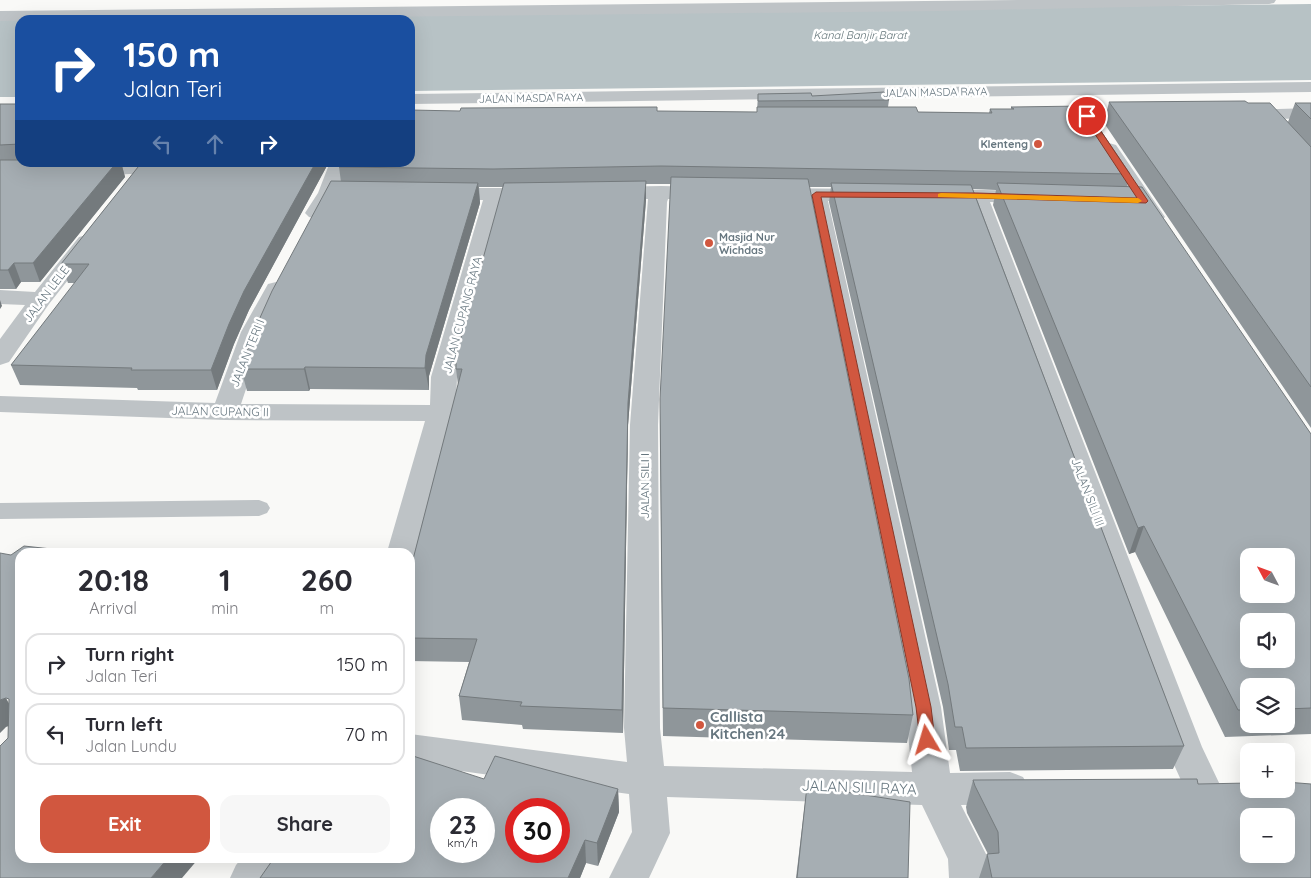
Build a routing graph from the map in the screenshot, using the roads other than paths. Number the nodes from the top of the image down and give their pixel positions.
1 (1269, 0) edge
2 (1177, 1) edge
3 (78, 15) edge
4 (0, 16) edge
5 (15, 16) edge
6 (1311, 87) edge
7 (415, 99) edge
8 (1311, 113) edge
9 (1229, 115) edge
10 (1037, 116) edge
11 (1087, 116) junction
12 (1163, 116) edge
13 (128, 167) edge
14 (146, 167) edge
15 (340, 167) edge
16 (70, 170) edge
17 (127, 192) edge
18 (661, 192) junction
19 (583, 193) edge
20 (427, 194) edge
21 (495, 194) junction
22 (554, 194) edge
23 (816, 195) junction
24 (882, 195) edge
25 (920, 195) edge
26 (977, 196) junction
27 (1055, 198) edge
28 (102, 222) edge
29 (308, 227) edge
30 (1165, 233) edge
31 (285, 271) edge
32 (0, 298) edge
33 (41, 299) junction
34 (0, 357) edge
35 (0, 404) edge
36 (224, 412) junction
37 (440, 413) junction
38 (259, 508) dead end
39 (0, 511) edge
40 (403, 548) edge
41 (415, 750) edge
42 (647, 781) junction
43 (1162, 787) edge
44 (1043, 788) edge
45 (933, 789) junction
46 (262, 863) edge
47 (250, 878) edge
48 (629, 878) edge
49 (969, 878) edge

1 - 2 street
2 - 3 street
4 - 5 street
6 - 7 street, JALAN MASDA RAYA
8 - 9 street
10 - 11 street
11 - 12 street
11 - 30 street
13 - 16 street
14 - 17 street
15 - 29 street
18 - 19 street
18 - 23 street
18 - 42 street, JALAN SILI I
20 - 21 street
21 - 22 street
21 - 37 street, JALAN CUPANG RAYA
23 - 24 street
23 - 45 street
25 - 26 street
26 - 27 street
26 - 43 street, JALAN SILI III
28 - 33 street, JALAN LELE
31 - 36 street, JALAN TERI I
32 - 33 street
33 - 34 street, JALAN LELE
35 - 36 street, JALAN CUPANG II
36 - 37 street, JALAN CUPANG II
37 - 40 street, JALAN CUPANG RAYA
38 - 39 lane
41 - 42 street, JALAN SILI RAYA
42 - 45 street, JALAN SILI RAYA
42 - 48 street, JALAN SILI I
44 - 45 street, JALAN SILI RAYA
45 - 49 street
46 - 47 street

